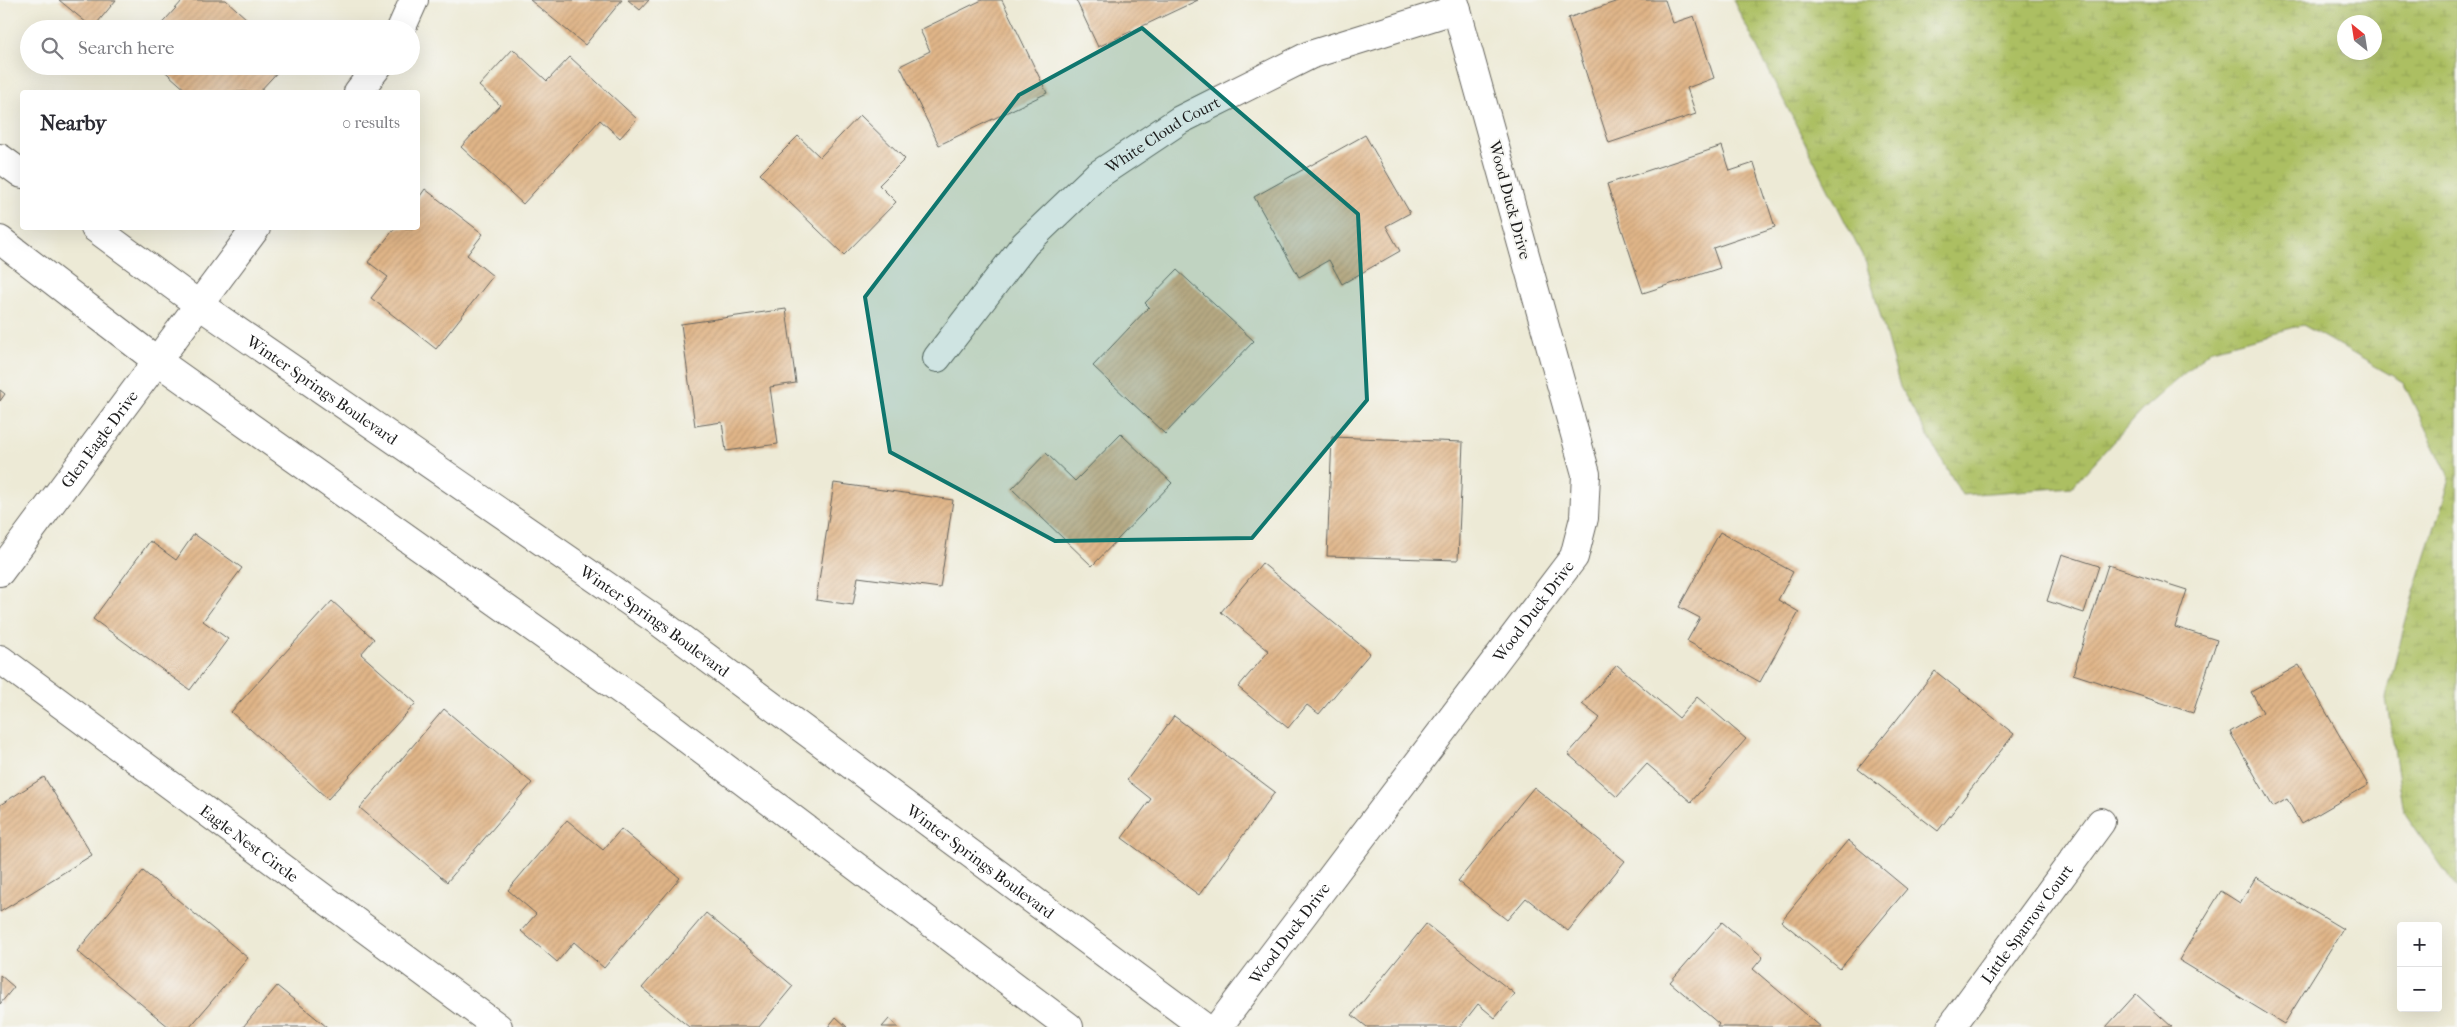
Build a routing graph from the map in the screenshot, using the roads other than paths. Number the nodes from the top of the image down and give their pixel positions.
1 (1456, 4) edge
2 (371, 75) edge
3 (360, 90) edge
4 (0, 158) edge
5 (20, 173) edge
6 (98, 230) edge
7 (254, 230) edge
8 (0, 240) edge
9 (198, 304) junction
10 (937, 358) dead end
11 (156, 360) junction
12 (0, 572) edge
13 (0, 659) edge
14 (2101, 822) dead end
15 (498, 1027) edge
16 (1069, 1027) edge
17 (1204, 1027) edge
18 (1218, 1027) edge
19 (1951, 1027) edge

1 - 10 street, White Cloud Court
1 - 18 street, Wood Duck Drive
2 - 3 street
4 - 5 street
6 - 9 street, Winter Springs Boulevard
7 - 9 street
8 - 11 street
9 - 11 street, Glen Eagle Drive
9 - 17 street, Winter Springs Boulevard
11 - 12 street, Glen Eagle Drive
11 - 16 street
13 - 15 street, Eagle Nest Circle
14 - 19 street, Little Sparrow Court

